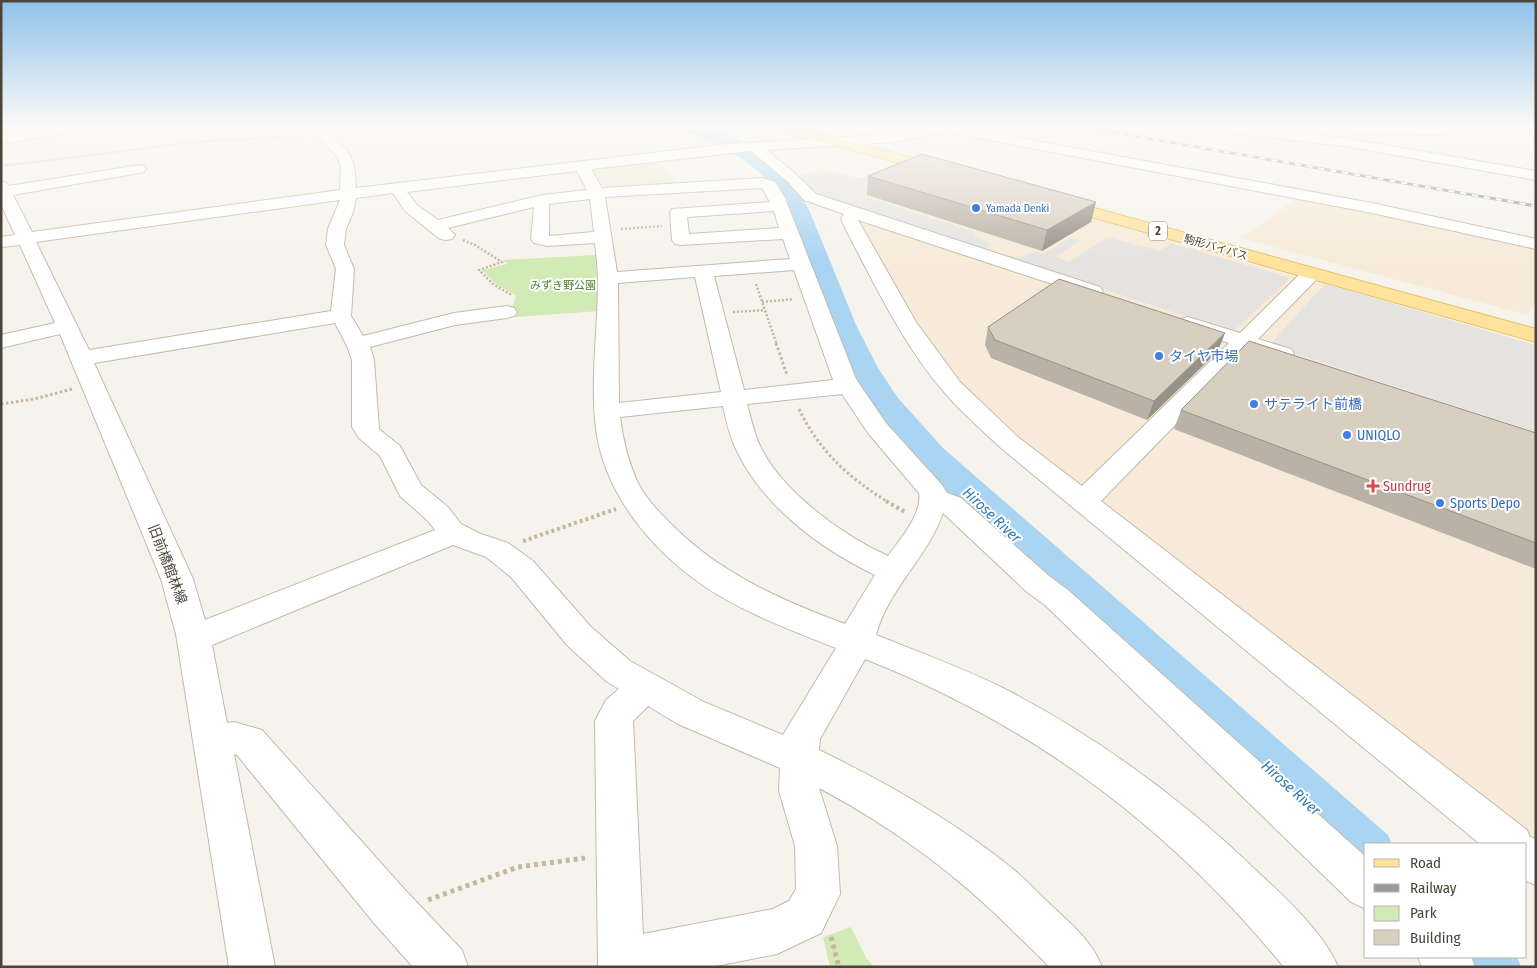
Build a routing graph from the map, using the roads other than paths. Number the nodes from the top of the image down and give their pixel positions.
1 (106, 172) edge
2 (347, 172) edge
3 (530, 172) edge
4 (585, 172) edge
5 (784, 172) edge
6 (1182, 172) edge
7 (1518, 172) edge
8 (1536, 176) edge
9 (2, 182) edge
10 (398, 188) junction
11 (597, 193) junction
12 (348, 194) junction
13 (539, 201) junction
14 (780, 206) junction
15 (866, 223) junction
16 (789, 233) junction
17 (603, 234) junction
18 (14, 240) edge
19 (1536, 244) edge
20 (1283, 262) dead end
21 (801, 264) junction
22 (703, 271) junction
23 (1311, 274) junction
24 (608, 278) junction
25 (1361, 288) junction
26 (1111, 298) edge
27 (507, 312) road end
28 (1168, 316) edge
29 (67, 326) junction
30 (1536, 326) edge
31 (349, 330) junction
32 (1536, 336) edge
33 (1244, 341) junction
34 (1, 342) edge
35 (1300, 360) edge
36 (86, 370) junction
37 (848, 386) junction
38 (734, 399) junction
39 (608, 411) junction
40 (1083, 502) junction
41 (930, 510) junction
42 (455, 533) junction
43 (893, 571) junction
44 (194, 638) junction
45 (857, 642) junction
46 (645, 686) junction
47 (212, 742) junction
48 (799, 759) junction
49 (1511, 843) edge
50 (1364, 884) edge
51 (1442, 958) edge
52 (621, 964) edge
53 (252, 967) edge
54 (445, 967) edge
55 (1078, 967) edge
56 (1315, 967) edge
57 (1452, 967) edge

1 - 9 street
2 - 12 street
3 - 10 street
4 - 11 street
5 - 15 street
6 - 19 street
7 - 8 street
9 - 18 street, 旧前橋館林線
10 - 12 street
10 - 13 street
11 - 13 street
11 - 14 street
11 - 17 street
12 - 18 street
12 - 31 street
13 - 17 street
14 - 16 street
14 - 16 street
15 - 26 street
15 - 40 street
16 - 21 street
17 - 24 street
18 - 29 street, 旧前橋館林線
20 - 25 main road
21 - 22 street
21 - 37 street
22 - 24 street
22 - 38 street
23 - 25 main road, 駒形バイパス / 2
23 - 30 main road, 駒形バイパス / 2
23 - 33 street
24 - 39 street
25 - 32 main road, 駒形バイパス / 2
27 - 31 street
28 - 33 street
29 - 34 street
29 - 36 street, 旧前橋館林線
31 - 36 street
31 - 42 street
33 - 35 street
33 - 40 street
36 - 44 street, 旧前橋館林線
37 - 38 street
37 - 41 street
38 - 39 street
38 - 43 street
39 - 45 street
40 - 49 street
41 - 43 street
41 - 50 street
42 - 44 street
42 - 46 street
43 - 45 street
44 - 47 street, 旧前橋館林線
45 - 48 street
45 - 56 street
46 - 48 street
46 - 52 street
47 - 53 street, 旧前橋館林線
47 - 54 street
48 - 52 street
48 - 55 street
51 - 57 street

